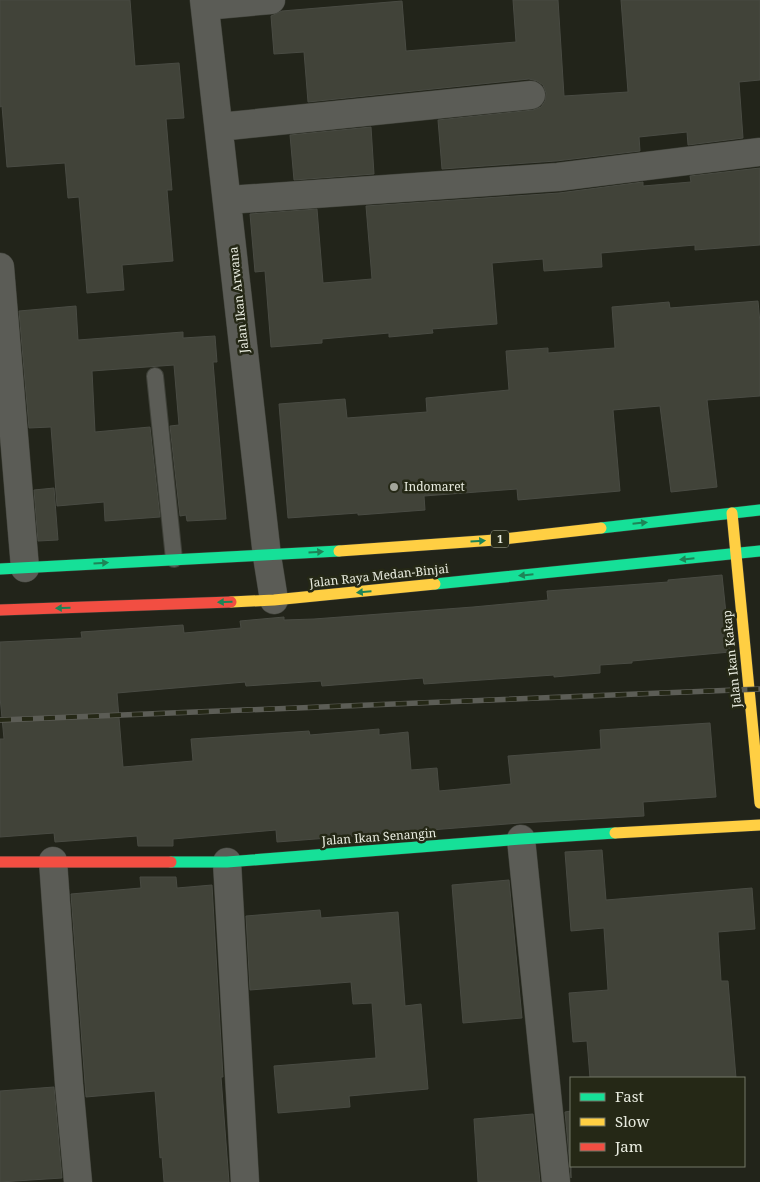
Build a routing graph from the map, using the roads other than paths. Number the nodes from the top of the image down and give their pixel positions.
1 (271, 0) edge
2 (205, 3) edge
3 (531, 95) dead end
4 (219, 127) junction
5 (760, 152) edge
6 (228, 200) junction
7 (0, 267) edge
8 (155, 376) dead end
9 (760, 510) edge
10 (732, 513) junction
11 (760, 551) edge
12 (736, 554) junction
13 (267, 556) junction
14 (174, 559) junction
15 (12, 568) edge
16 (274, 600) junction
17 (0, 610) edge
18 (760, 803) edge
19 (760, 824) edge
20 (521, 839) junction
21 (53, 860) junction
22 (0, 862) edge
23 (227, 862) junction
24 (78, 1182) edge
25 (245, 1182) edge
26 (556, 1182) edge

1 - 2 street
2 - 4 street, Jalan Ikan Arwana
3 - 4 street
4 - 6 street, Jalan Ikan Arwana
5 - 6 street
6 - 13 street, Jalan Ikan Arwana
7 - 15 street
8 - 14 lane
9 - 10 main road, Jalan Raya Medan-Binjai / 1
10 - 12 main road, Jalan Ikan Kakap
13 -> 10 main road, Jalan Raya Medan-Binjai / 1
11 - 12 main road, Jalan Raya Medan-Binjai
12 -> 16 main road, Jalan Raya Medan-Binjai
12 - 18 main road, Jalan Ikan Kakap
13 - 14 main road, Jalan Raya Medan-Binjai / 1
13 - 16 street, Jalan Ikan Arwana
15 -> 14 main road, Jalan Raya Medan-Binjai / 1
16 -> 17 main road, Jalan Raya Medan-Binjai
19 - 20 main road, Jalan Ikan Senangin
20 - 23 main road, Jalan Ikan Senangin
20 - 26 street
21 - 22 main road, Jalan Ikan Senangin
21 - 23 main road, Jalan Ikan Senangin
21 - 24 street
23 - 25 street

